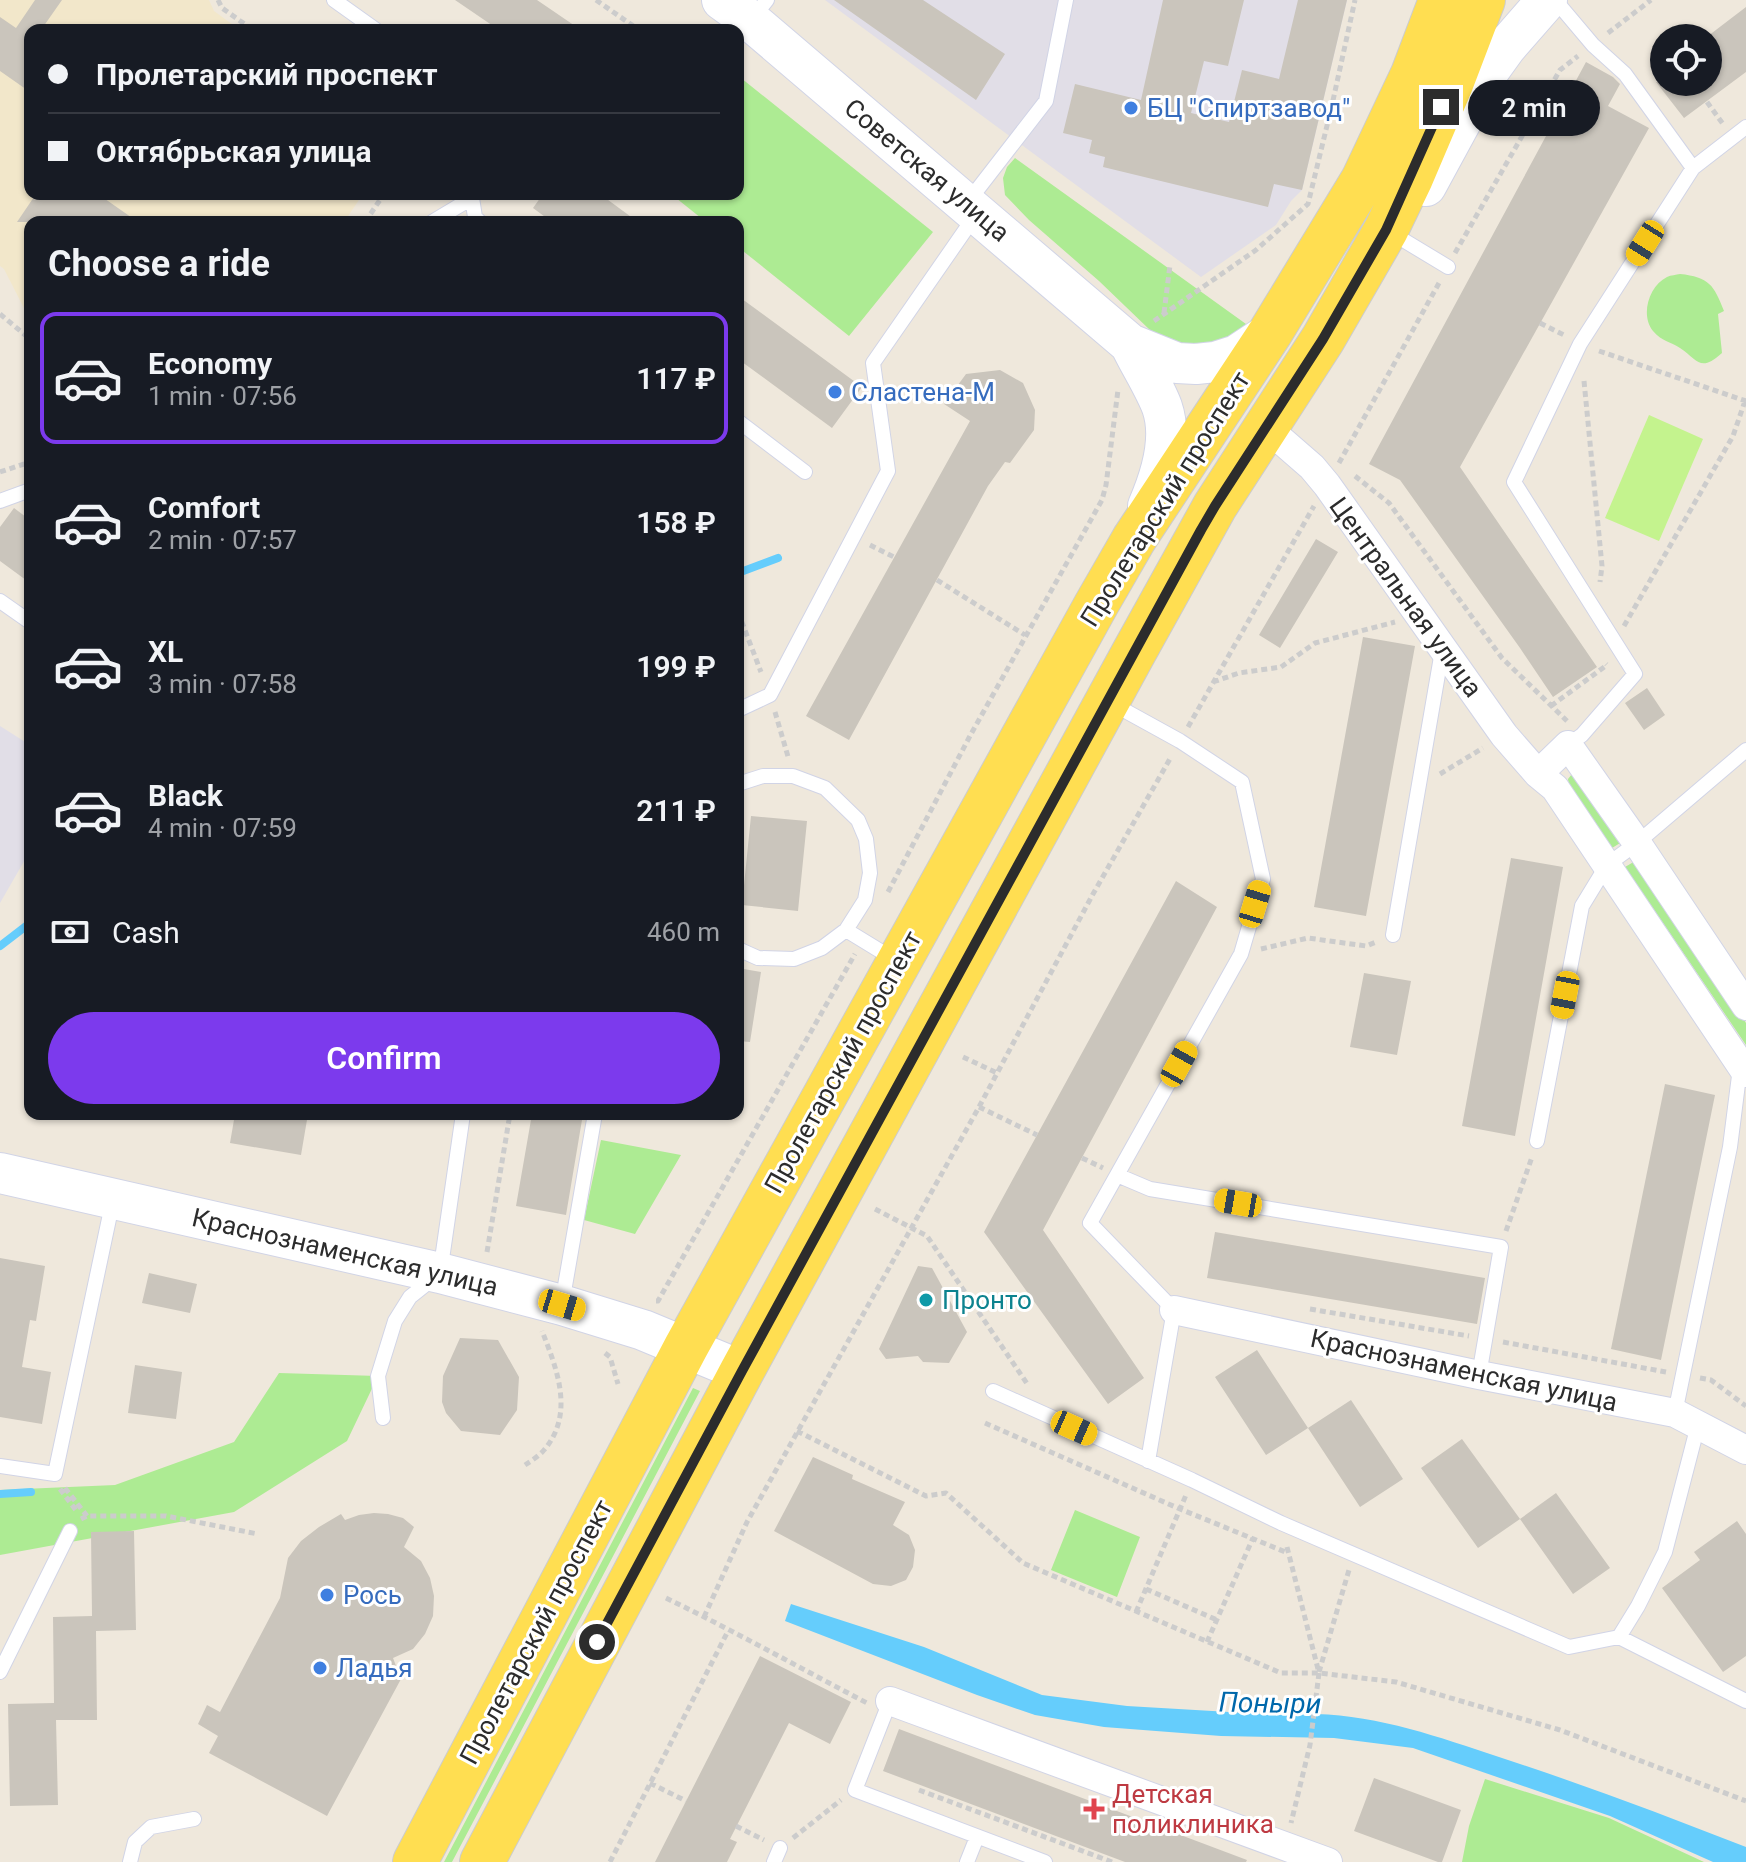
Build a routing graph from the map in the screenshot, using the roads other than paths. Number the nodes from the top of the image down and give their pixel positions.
1 (334, 0) edge
2 (1066, 0) edge
3 (1441, 0) edge
4 (1483, 0) edge
5 (1547, 0) edge
6 (1555, 0) edge
7 (746, 12) edge
8 (368, 24) edge
9 (1746, 127) edge
10 (1693, 168) junction
11 (467, 200) edge
12 (972, 208) junction
13 (441, 216) edge
14 (1386, 230) junction
15 (1448, 267) road end
16 (1270, 333) junction
17 (1134, 348) junction
18 (744, 426) edge
19 (1266, 427) junction
20 (805, 472) dead end
21 (24, 492) edge
22 (0, 501) edge
23 (1134, 539) junction
24 (0, 601) edge
25 (24, 618) edge
26 (1443, 647) junction
27 (1107, 700) junction
28 (744, 707) edge
29 (1568, 745) junction
30 (1746, 750) edge
31 (1538, 774) junction
32 (744, 782) edge
33 (1637, 843) junction
34 (1607, 865) junction
35 (846, 930) junction
36 (1393, 935) road end
37 (744, 952) edge
38 (898, 963) junction
39 (1746, 1006) edge
40 (1743, 1069) edge
41 (462, 1120) edge
42 (594, 1120) edge
43 (1537, 1141) road end
44 (0, 1173) edge
45 (1117, 1175) junction
46 (113, 1198) junction
47 (440, 1273) junction
48 (1174, 1310) junction
49 (550, 1314) junction
50 (686, 1347) junction
51 (742, 1371) junction
52 (1479, 1375) junction
53 (993, 1391) dead end
54 (383, 1418) dead end
55 (1686, 1419) junction
56 (1746, 1450) edge
57 (1148, 1461) junction
58 (0, 1466) edge
59 (70, 1531) road end
60 (1619, 1637) junction
61 (0, 1672) edge
62 (890, 1701) joint
63 (1746, 1701) edge
64 (194, 1819) dead end
65 (977, 1837) junction
66 (130, 1862) edge
67 (415, 1862) edge
68 (482, 1862) edge
69 (967, 1862) edge
70 (1045, 1862) edge
71 (1328, 1862) edge

1 - 8 lane
2 - 12 lane
3 - 16 main road, Пролетарский проспект
4 - 14 main road, Пролетарский проспект
5 - 14 main road
6 - 10 lane
7 - 12 main road, Советская улица
9 - 10 lane
10 - 29 lane
11 - 13 lane
12 - 17 main road, Советская улица
12 - 28 lane
14 - 15 lane
14 - 19 main road, Пролетарский проспект
16 - 17 main road
16 - 23 main road, Пролетарский проспект
17 - 23 main road
18 - 20 lane
19 - 26 street, Центральная улица
19 - 27 main road, Пролетарский проспект
21 - 22 lane
23 - 38 main road, Пролетарский проспект
24 - 25 lane
26 - 31 street, Центральная улица
26 - 36 lane
27 - 45 lane
27 - 51 main road, Пролетарский проспект
29 - 31 street
29 - 33 street
30 - 33 lane
31 - 34 street, Центральная улица
32 - 35 lane
33 - 34 lane
33 - 39 street
34 - 40 street, Центральная улица
34 - 43 lane
35 - 37 lane
35 - 38 lane
38 - 50 main road, Пролетарский проспект
40 - 55 lane
41 - 47 lane
42 - 49 lane
44 - 46 main road, Краснознаменская улица
45 - 48 lane
45 - 52 lane
46 - 47 main road, Краснознаменская улица
46 - 58 lane
47 - 49 main road, Краснознаменская улица
47 - 54 lane
48 - 52 street, Краснознаменская улица
48 - 57 lane
49 - 50 main road, Краснознаменская улица
50 - 51 main road, Краснознаменская улица
50 - 67 main road, Пролетарский проспект
51 - 68 main road, Пролетарский проспект
52 - 55 street, Краснознаменская улица
53 - 57 lane
55 - 56 street, Краснознаменская улица
55 - 60 lane
57 - 60 lane
59 - 61 lane
60 - 63 lane
62 - 65 lane
62 - 71 street
64 - 66 lane
65 - 69 lane
65 - 70 lane

